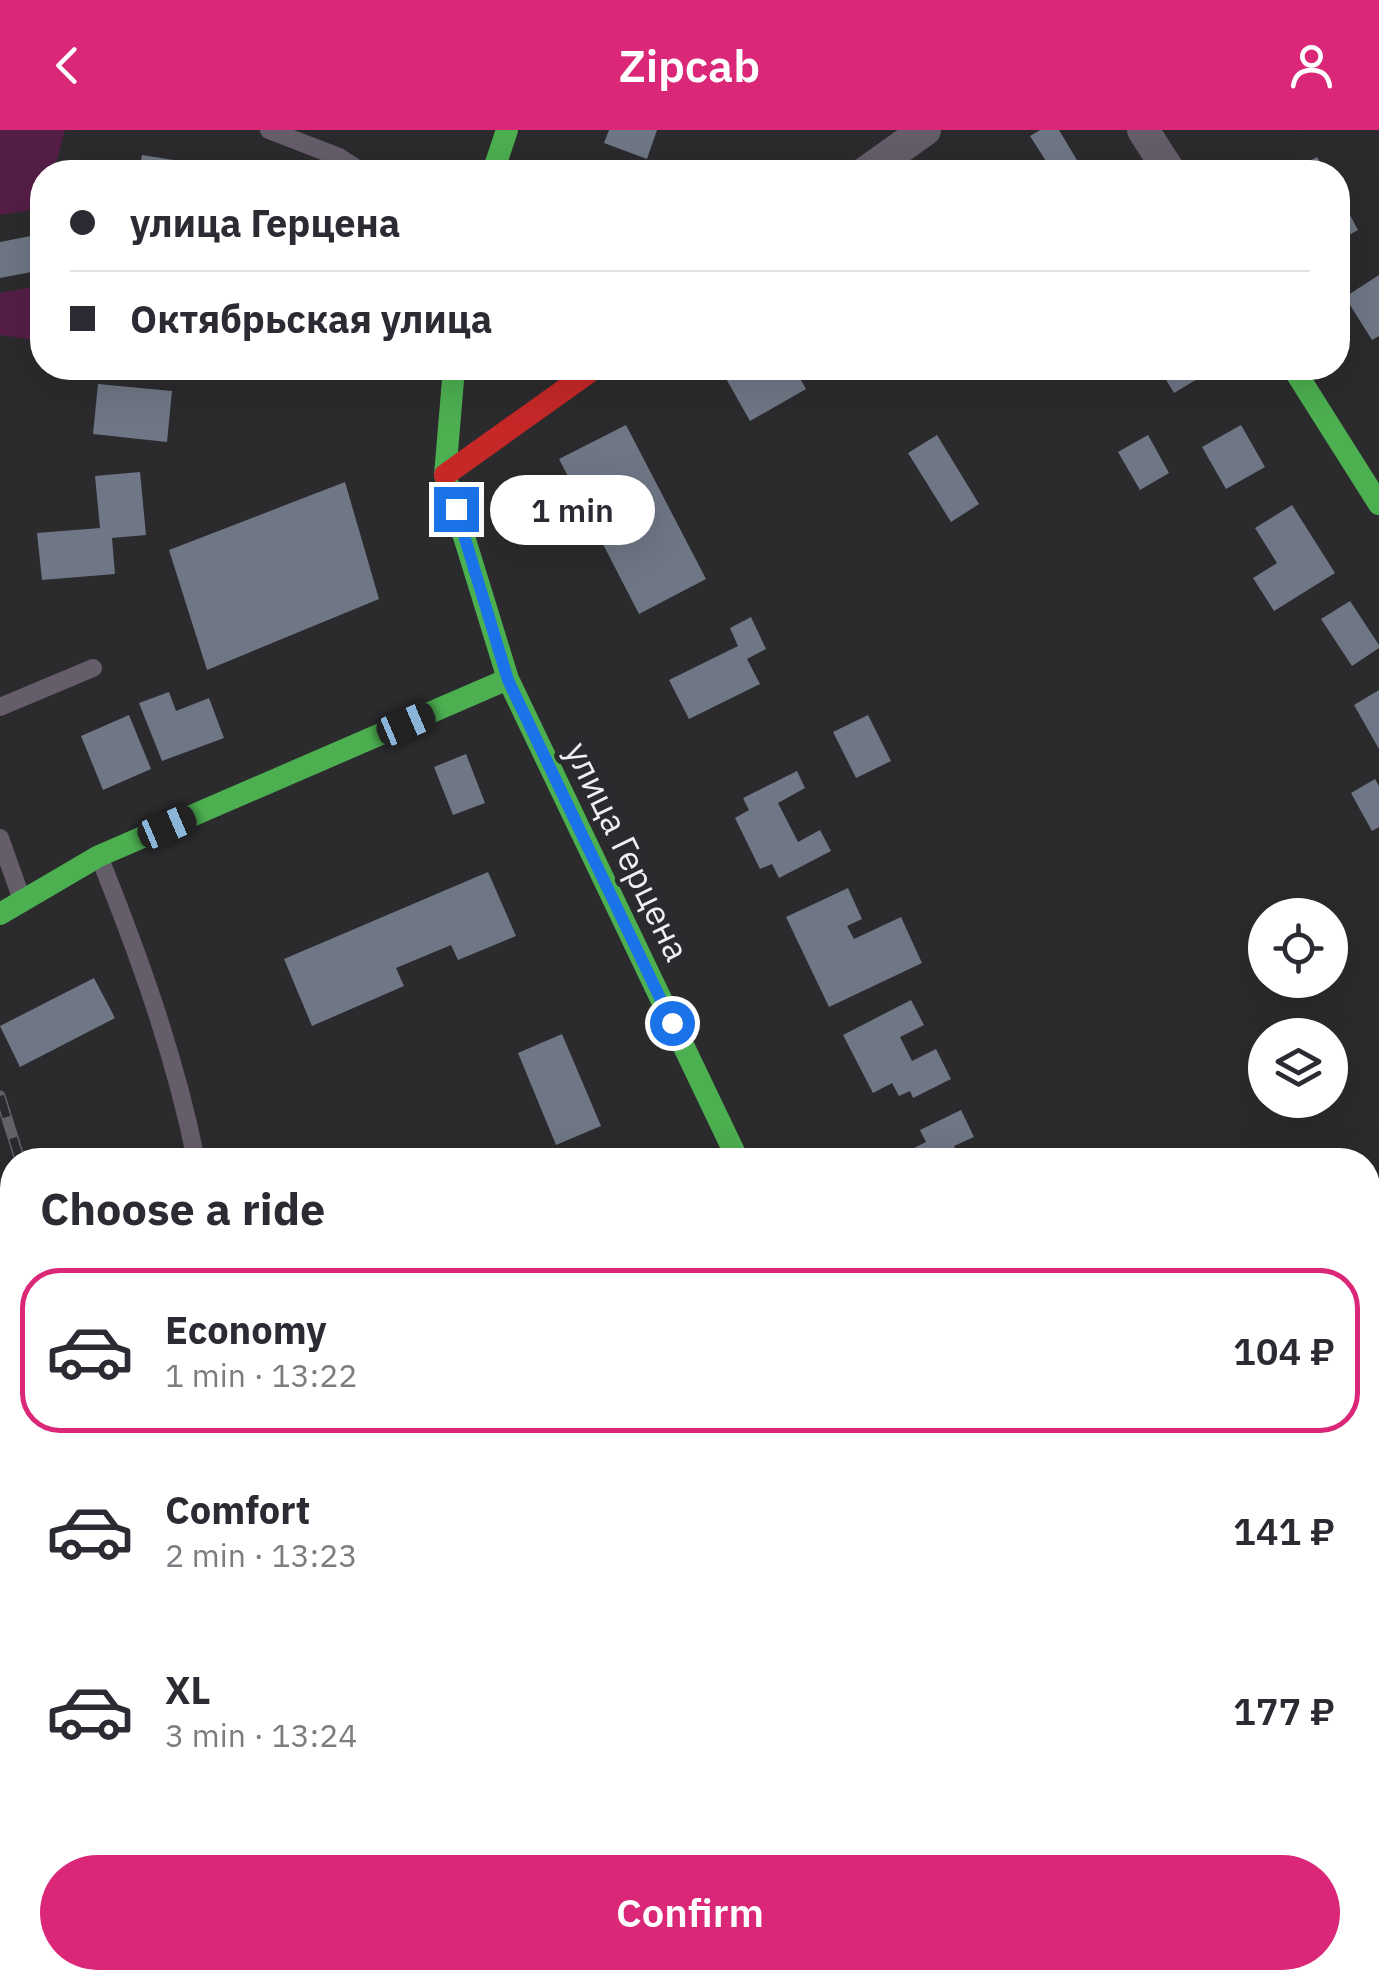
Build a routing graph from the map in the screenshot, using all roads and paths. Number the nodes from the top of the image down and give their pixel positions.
1 (269, 130) edge
2 (506, 130) edge
3 (924, 130) edge
4 (1143, 130) edge
5 (344, 160) edge
6 (497, 160) edge
7 (883, 160) edge
8 (1162, 160) edge
9 (453, 380) edge
10 (578, 380) edge
11 (1301, 380) edge
12 (446, 475) junction
13 (1379, 504) edge
14 (93, 668) dead end
15 (508, 680) junction
16 (0, 707) edge
17 (0, 838) edge
18 (99, 856) junction
19 (22, 900) junction
20 (0, 914) edge
21 (194, 1148) edge
22 (732, 1148) edge

1 - 5 lane
2 - 6 main road
3 - 7 street
4 - 8 street
9 - 12 main road
10 - 12 main road
11 - 13 main road
12 - 15 main road, улица Герцена
14 - 16 lane
15 - 18 main road
15 - 22 main road, улица Герцена
17 - 19 lane
18 - 19 main road
18 - 21 lane
19 - 20 main road

